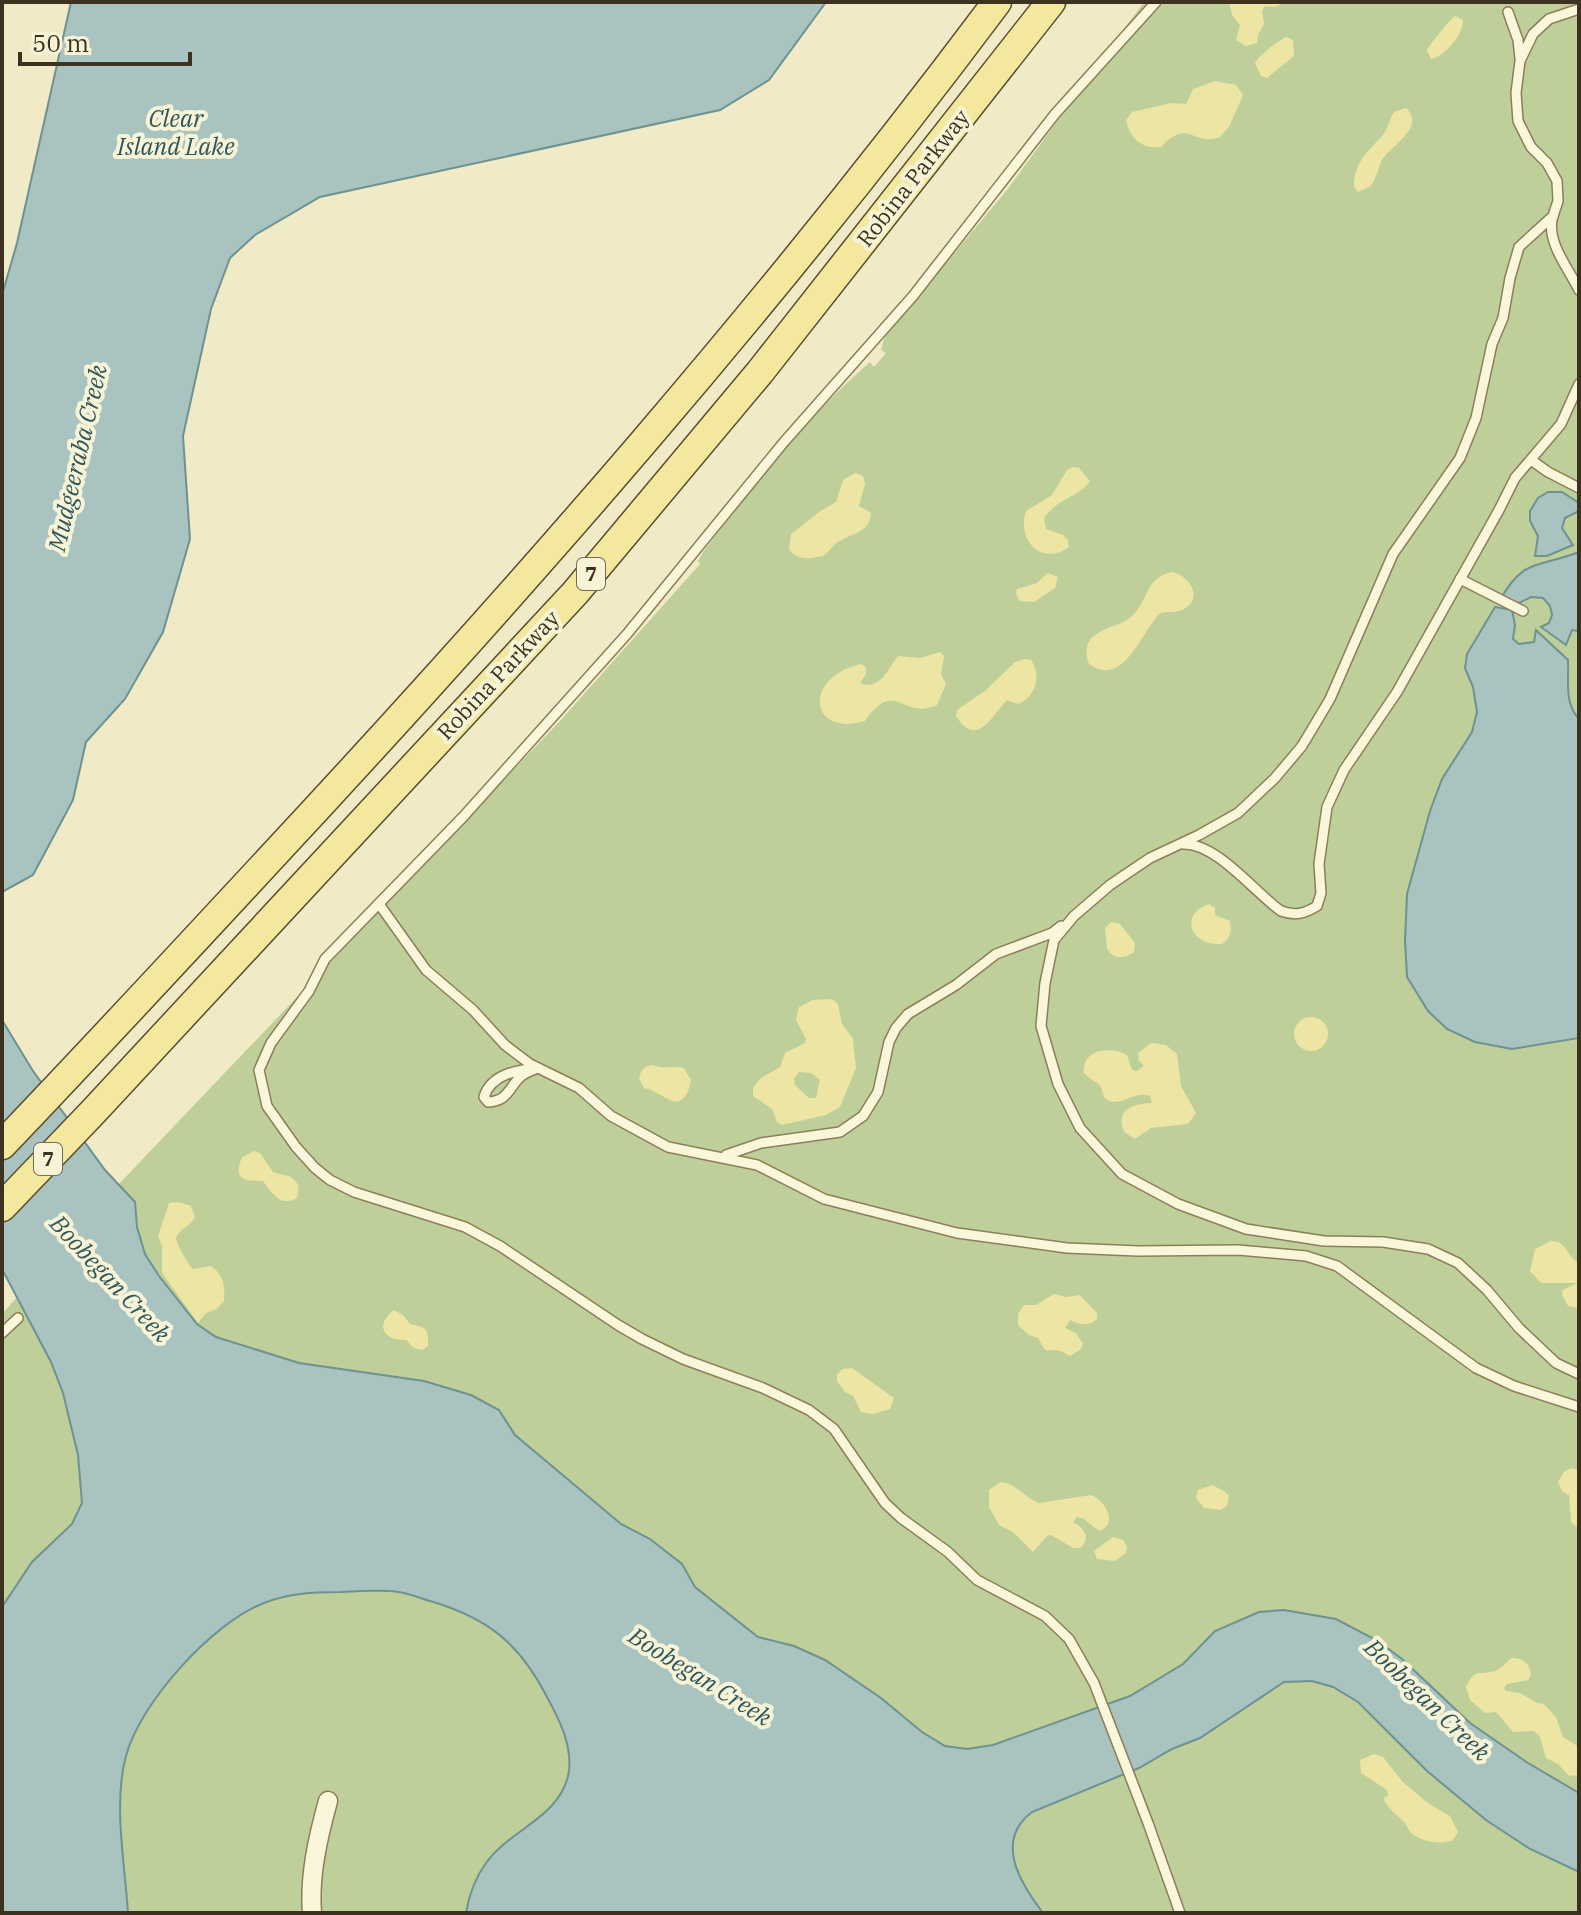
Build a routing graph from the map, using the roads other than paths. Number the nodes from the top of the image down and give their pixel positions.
1 (997, 2) edge
2 (1051, 2) edge
3 (1156, 2) edge
4 (1579, 9) edge
5 (1508, 12) dead end
6 (1520, 61) junction
7 (1553, 216) junction
8 (1529, 237) junction
9 (1555, 243) junction
10 (1579, 290) edge
11 (1579, 384) edge
12 (1531, 460) junction
13 (1579, 488) edge
14 (1460, 579) junction
15 (1523, 611) dead end
16 (1221, 823) junction
17 (1179, 844) junction
18 (1209, 852) junction
19 (379, 904) junction
20 (1076, 914) junction
21 (1030, 942) junction
22 (1049, 962) junction
23 (538, 1068) junction
24 (2, 1145) edge
25 (754, 1146) junction
26 (718, 1156) junction
27 (757, 1165) junction
28 (2, 1207) edge
29 (18, 1318) dead end
30 (2, 1333) edge
31 (1579, 1374) edge
32 (1579, 1407) edge
33 (328, 1801) dead end
34 (312, 1913) edge
35 (1180, 1913) edge

1 - 24 main road, Robina Parkway / 7
2 - 28 main road, Robina Parkway / 7
3 - 19 lane
4 - 6 lane
5 - 6 lane
6 - 7 lane
7 - 8 lane
7 - 9 lane
8 - 9 lane
8 - 16 lane
9 - 10 lane
11 - 12 lane
12 - 13 lane
12 - 14 lane
14 - 15 lane
14 - 18 lane
16 - 17 lane
16 - 18 lane
17 - 18 lane
17 - 20 lane
19 - 23 lane
19 - 35 lane
20 - 21 lane
20 - 22 lane
21 - 22 lane
21 - 25 lane
22 - 31 lane
23 - 23 lane
23 - 26 lane
25 - 26 lane
25 - 27 lane
26 - 27 lane
27 - 32 lane
29 - 30 lane
33 - 34 street

